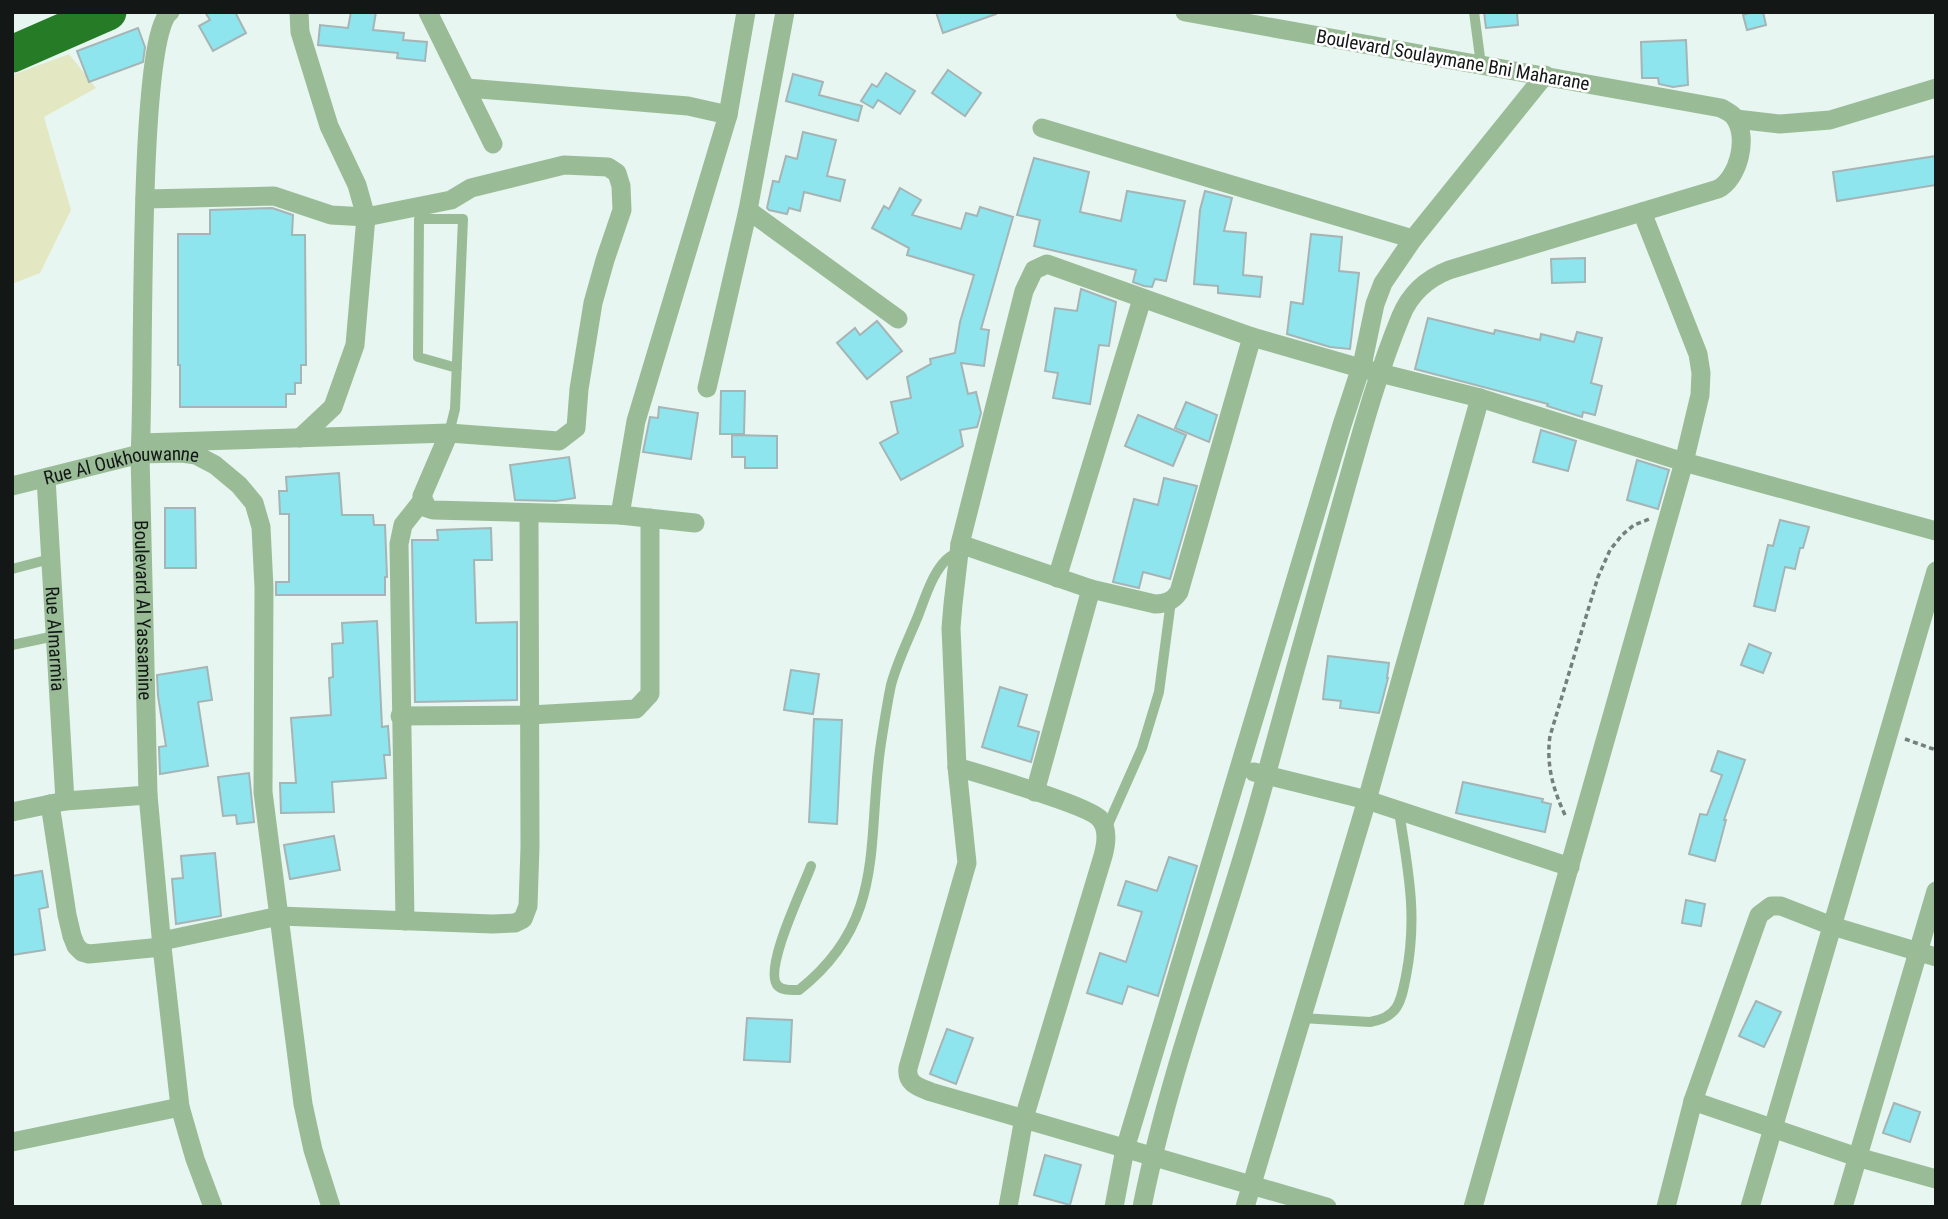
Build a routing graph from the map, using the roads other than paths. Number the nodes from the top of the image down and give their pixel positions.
1 (57, 12) edge
2 (108, 12) edge
3 (170, 12) edge
4 (299, 12) edge
5 (428, 12) edge
6 (746, 12) edge
7 (785, 12) edge
8 (1185, 12) edge
9 (1474, 12) edge
10 (12, 33) edge
11 (12, 54) edge
12 (1481, 66) junction
13 (1545, 75) junction
14 (467, 88) junction
15 (1936, 88) edge
16 (1728, 114) junction
17 (728, 115) junction
18 (1042, 128) dead end
19 (493, 144) dead end
20 (145, 199) junction
21 (748, 210) junction
22 (1642, 212) junction
23 (366, 218) junction
24 (1413, 239) junction
25 (1142, 299) junction
26 (898, 319) dead end
27 (1252, 337) junction
28 (457, 368) junction
29 (1360, 368) junction
30 (1382, 372) junction
31 (707, 388) dead end
32 (1480, 398) junction
33 (449, 433) junction
34 (299, 438) junction
35 (140, 449) junction
36 (1684, 462) junction
37 (46, 478) junction
38 (12, 486) edge
39 (422, 501) junction
40 (529, 513) junction
41 (620, 514) junction
42 (650, 518) junction
43 (695, 523) dead end
44 (1936, 531) edge
45 (959, 550) junction
46 (50, 559) junction
47 (12, 569) edge
48 (1936, 571) edge
49 (1057, 578) junction
50 (1091, 589) junction
51 (1172, 600) junction
52 (55, 636) junction
53 (12, 645) edge
54 (530, 715) junction
55 (400, 716) junction
56 (957, 767) junction
57 (1240, 768) junction
58 (1266, 775) junction
59 (1035, 792) junction
60 (148, 795) junction
61 (1367, 800) junction
62 (58, 802) junction
63 (1399, 810) junction
64 (12, 813) edge
65 (1105, 831) junction
66 (811, 866) dead end
67 (1570, 867) junction
68 (1936, 891) edge
69 (279, 916) junction
70 (405, 921) junction
71 (1832, 926) junction
72 (162, 944) junction
73 (1927, 954) edge
74 (1301, 1018) junction
75 (1693, 1101) junction
76 (180, 1107) junction
77 (1024, 1118) junction
78 (1774, 1128) junction
79 (12, 1142) edge
80 (1125, 1149) junction
81 (1153, 1156) junction
82 (1857, 1157) junction
83 (1936, 1179) edge
84 (1251, 1184) junction
85 (213, 1207) edge
86 (331, 1207) edge
87 (1008, 1207) edge
88 (1114, 1207) edge
89 (1142, 1207) edge
90 (1245, 1207) edge
91 (1327, 1207) edge
92 (1473, 1207) edge
93 (1666, 1207) edge
94 (1750, 1207) edge
95 (1843, 1207) edge

1 - 10 highway
2 - 11 highway
3 - 20 street, Boulevard Al Yassamine
4 - 23 street
5 - 14 street
6 - 17 street
7 - 21 street
8 - 12 street, Boulevard Soulaymane Bni Maharane
9 - 12 lane
12 - 13 street, Boulevard Soulaymane Bni Maharane
13 - 16 street, Boulevard Soulaymane Bni Maharane
13 - 24 street
14 - 17 street
14 - 19 street
15 - 16 street, Boulevard Soulaymane Bni Maharane
16 - 22 street
17 - 41 street
18 - 24 street
20 - 23 street
20 - 35 street, Boulevard Al Yassamine
21 - 26 street
21 - 31 street
22 - 30 street
22 - 36 street
23 - 33 street
23 - 34 street
24 - 29 street
25 - 27 street
25 - 45 street
25 - 49 street
27 - 29 street
27 - 51 street
28 - 28 lane
28 - 33 lane
29 - 30 street
29 - 57 street
30 - 32 street
30 - 58 street
32 - 36 street
32 - 61 street
33 - 34 street
33 - 39 street
34 - 35 street
35 - 37 street, Rue Al Oukhouwanne
35 - 60 street, Boulevard Al Yassamine
35 - 69 street, Rue Al Oukhouwanne
36 - 44 street
36 - 67 street
37 - 38 street, Rue Al Oukhouwanne
37 - 46 street, Rue Almarmia
39 - 40 street
39 - 55 street
40 - 41 street
40 - 54 street
41 - 42 street
42 - 43 street
42 - 54 street
45 - 49 street
45 - 56 street
45 - 66 lane
46 - 47 lane
46 - 52 street, Rue Almarmia
48 - 71 street
49 - 50 street
50 - 51 street
50 - 59 street
51 - 65 lane
52 - 53 lane
52 - 62 street, Rue Almarmia
54 - 55 street
54 - 70 street, Rue Almarmia
55 - 70 street
56 - 59 street
56 - 77 street
57 - 58 street
57 - 80 street
58 - 61 street
58 - 81 street
59 - 65 street
60 - 62 street
60 - 72 street, Boulevard Al Yassamine
61 - 63 street
61 - 74 street
62 - 64 street
62 - 72 street, Rue Almarmia
63 - 67 street
63 - 74 lane
65 - 77 street
67 - 92 street
68 - 73 street
69 - 70 street, Rue Almarmia
69 - 72 street, Rue Almarmia
69 - 86 street, Rue Al Oukhouwanne
71 - 73 street
71 - 75 street
71 - 78 street
72 - 76 street, Boulevard Al Yassamine
73 - 82 street
74 - 84 street
75 - 78 street
75 - 93 street
76 - 79 street
76 - 85 street, Boulevard Al Yassamine
77 - 80 street
77 - 87 street
78 - 82 street
78 - 94 street
80 - 81 street
80 - 88 street
81 - 84 street
81 - 89 street
82 - 83 street
82 - 95 street
84 - 90 street
84 - 91 street

